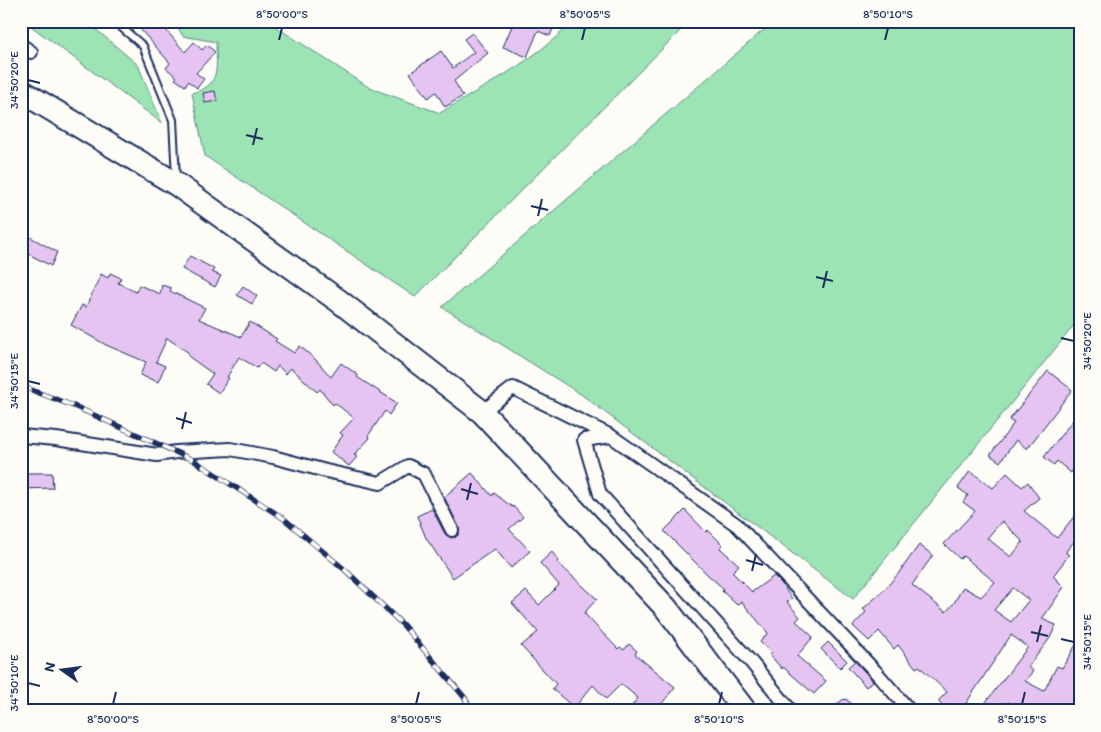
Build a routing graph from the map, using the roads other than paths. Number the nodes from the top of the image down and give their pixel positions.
1 (114, 21) edge
2 (21, 92) edge
3 (176, 184) junction
4 (482, 412) junction
5 (21, 436) edge
6 (612, 436) junction
7 (452, 530) dead end
8 (745, 711) edge
9 (791, 711) edge
10 (910, 711) edge

1 - 3 lane
2 - 3 highway
3 - 4 highway
4 - 6 street
4 - 8 highway
5 - 7 street
6 - 9 street
6 - 10 street

